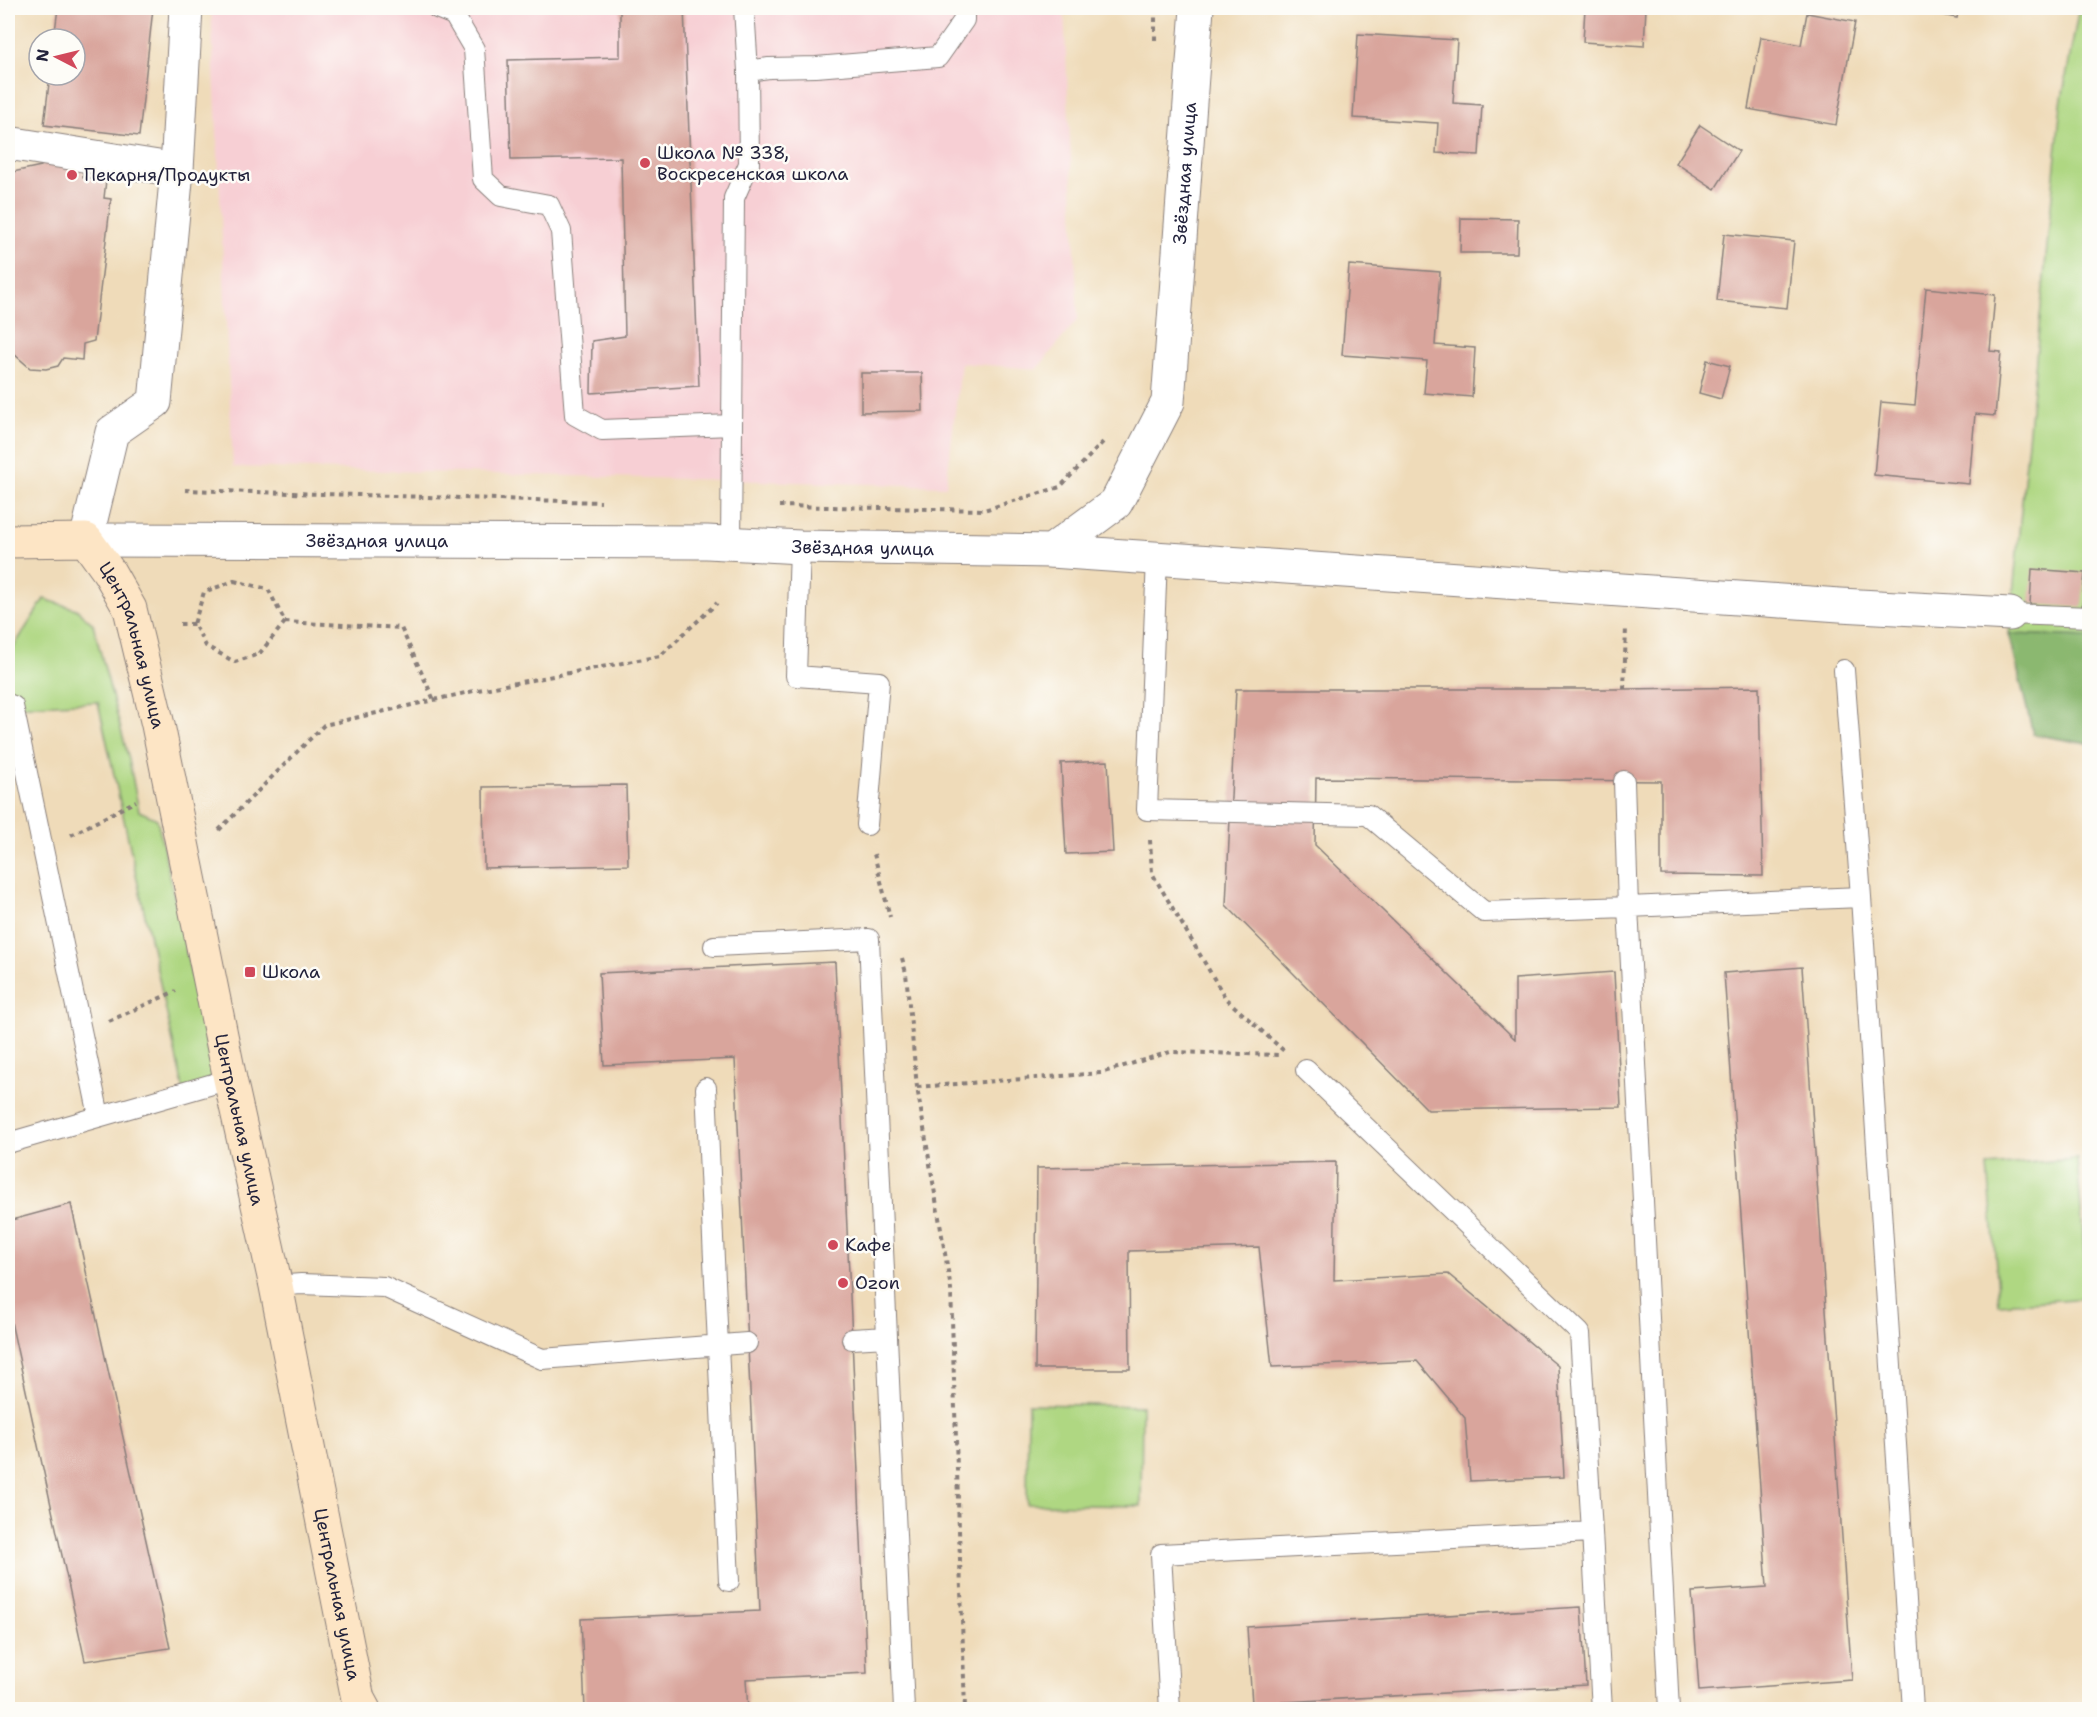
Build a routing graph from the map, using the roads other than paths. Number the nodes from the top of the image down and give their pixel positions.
1 (186, 8) edge
2 (438, 8) edge
3 (744, 8) edge
4 (964, 8) edge
5 (1197, 8) edge
6 (748, 71) junction
7 (8, 143) edge
8 (177, 170) junction
9 (732, 425) junction
10 (86, 540) junction
11 (8, 541) edge
12 (730, 543) junction
13 (800, 547) junction
14 (1051, 551) junction
15 (1157, 558) junction
16 (2010, 614) joint
17 (2090, 617) edge
18 (1844, 670) dead end
19 (8, 704) edge
20 (1624, 781) dead end
21 (867, 825) road end
22 (1861, 897) junction
23 (1628, 908) junction
24 (714, 946) dead end
25 (1306, 1070) dead end
26 (230, 1078) junction
27 (706, 1088) dead end
28 (99, 1116) junction
29 (8, 1143) edge
30 (276, 1286) junction
31 (887, 1337) junction
32 (852, 1339) dead end
33 (747, 1344) dead end
34 (718, 1345) junction
35 (1592, 1532) junction
36 (729, 1581) dead end
37 (364, 1710) edge
38 (904, 1710) edge
39 (1170, 1710) edge
40 (1602, 1710) edge
41 (1669, 1710) edge
42 (1912, 1710) edge

1 - 8 street
2 - 9 lane
3 - 6 lane
4 - 6 lane
5 - 14 street, Звёздная улица
6 - 9 lane
7 - 8 street
8 - 10 street
9 - 12 lane
10 - 11 main road
10 - 12 street, Звёздная улица
10 - 26 main road, Центральная улица
12 - 13 street, Звёздная улица
13 - 14 street, Звёздная улица
13 - 21 lane
14 - 15 street
15 - 16 street
15 - 23 lane
16 - 17 lane
18 - 22 lane
19 - 28 lane
20 - 23 lane
22 - 23 lane
22 - 42 lane
23 - 41 lane
24 - 31 lane
25 - 35 lane
26 - 28 lane
26 - 30 main road, Центральная улица
27 - 34 lane
28 - 29 lane
30 - 34 lane
30 - 37 main road, Центральная улица
31 - 32 lane
31 - 38 lane
33 - 34 lane
34 - 36 lane
35 - 39 lane
35 - 40 lane

